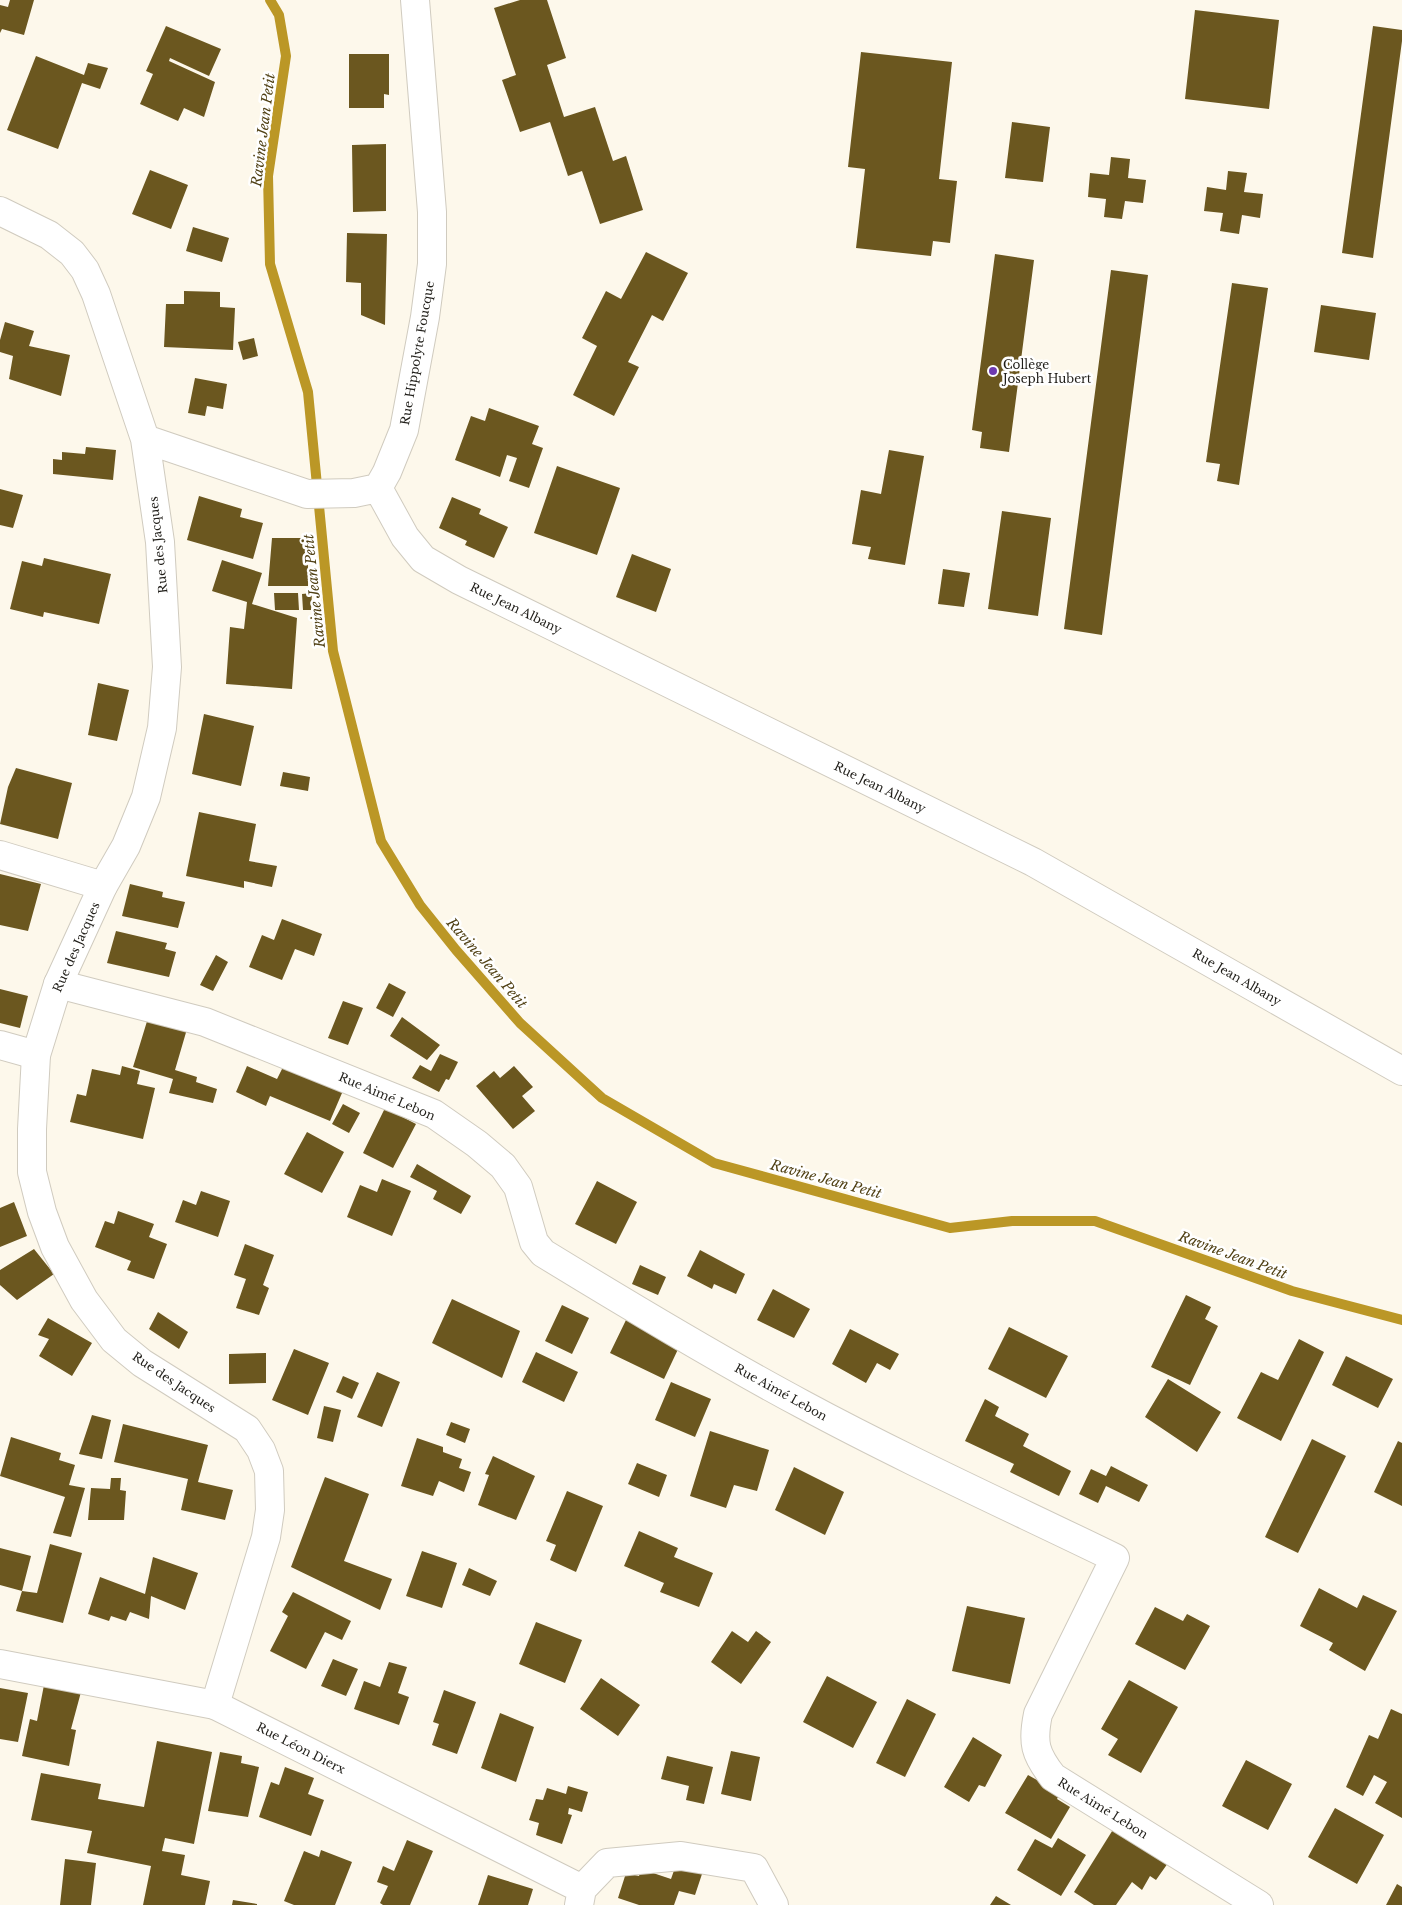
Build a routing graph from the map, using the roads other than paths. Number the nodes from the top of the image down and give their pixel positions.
1 (415, 0) edge
2 (0, 211) edge
3 (144, 439) junction
4 (366, 491) junction
5 (0, 855) edge
6 (103, 886) junction
7 (58, 984) junction
8 (0, 1045) edge
9 (36, 1055) junction
10 (1402, 1071) edge
11 (0, 1664) edge
12 (214, 1705) junction
13 (580, 1897) edge
14 (774, 1905) edge
15 (1259, 1905) edge

1 - 4 street, Rue Hippolyte Foucque
2 - 3 street, Rue des Jacques
3 - 4 street
3 - 6 street, Rue des Jacques
4 - 10 street, Rue Jean Albany
5 - 6 street
6 - 7 street, Rue des Jacques
7 - 9 street, Rue des Jacques
7 - 15 street, Rue Aimé Lebon
8 - 9 street
9 - 12 street, Rue des Jacques
11 - 12 street, Rue Léon Dierx
12 - 13 street, Rue Léon Dierx
13 - 14 street

